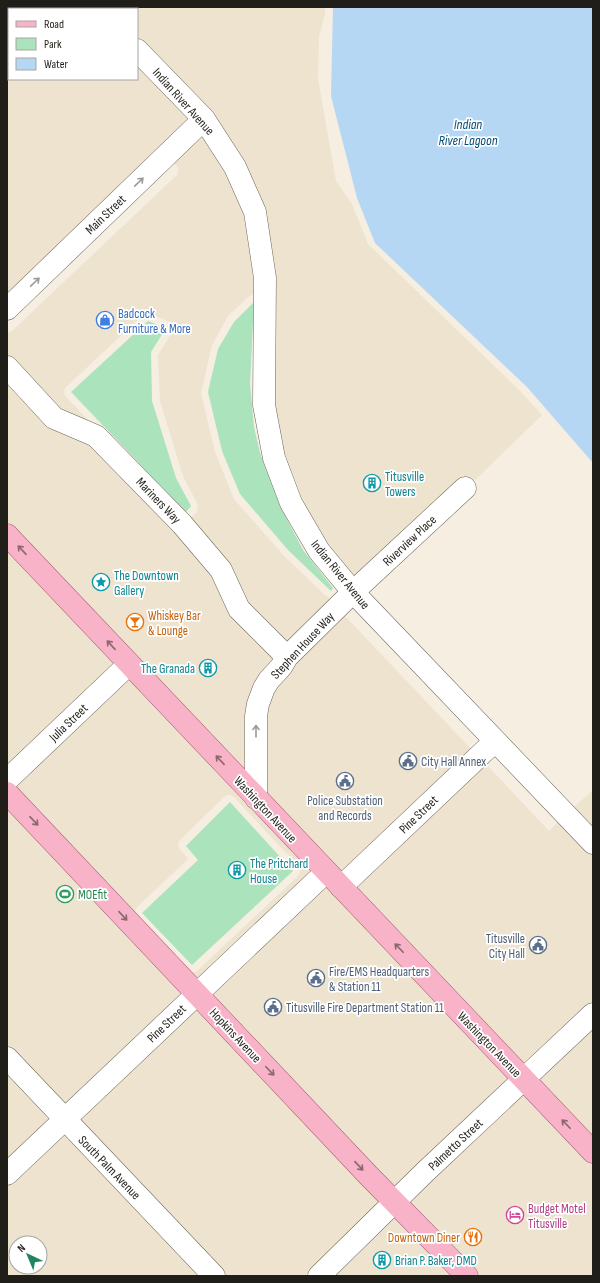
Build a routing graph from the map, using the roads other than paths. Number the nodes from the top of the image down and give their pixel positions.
1 (138, 51) edge
2 (204, 119) junction
3 (7, 309) edge
4 (7, 367) edge
5 (465, 488) dead end
6 (7, 535) edge
7 (353, 592) junction
8 (287, 657) junction
9 (129, 664) junction
10 (495, 740) junction
11 (7, 780) edge
12 (7, 793) edge
13 (256, 798) junction
14 (593, 843) edge
15 (333, 879) junction
16 (197, 994) junction
17 (593, 1014) edge
18 (7, 1058) edge
19 (524, 1079) junction
20 (65, 1120) junction
21 (593, 1152) edge
22 (7, 1174) edge
23 (395, 1202) junction
24 (214, 1276) edge
25 (319, 1276) edge
26 (467, 1276) edge

1 - 2 street, Indian River Avenue
3 -> 2 street, Main Street
2 - 7 street, Indian River Avenue
4 - 8 street, Mariners Way
5 - 7 street, Riverview Place
9 -> 6 main road, Washington Avenue
7 - 8 street, Stephen House Way
7 - 10 street, Indian River Avenue
13 -> 8 street, Stephen House Way
9 - 11 street, Julia Street
13 -> 9 main road, Washington Avenue
10 - 14 street, Indian River Avenue
10 - 15 street, Pine Street
12 -> 16 main road, Hopkins Avenue
13 - 15 main road, Washington Avenue
15 - 16 street, Pine Street
19 -> 15 main road, Washington Avenue
16 - 20 street, Pine Street
16 -> 23 main road, Hopkins Avenue
17 - 19 street, Palmetto Street
18 - 20 street, South Palm Avenue
21 -> 19 main road, Washington Avenue
19 - 23 street, Palmetto Street
20 - 22 street, Pine Street
20 - 24 street, South Palm Avenue
23 - 25 street, Palmetto Street
23 - 26 main road, Hopkins Avenue

